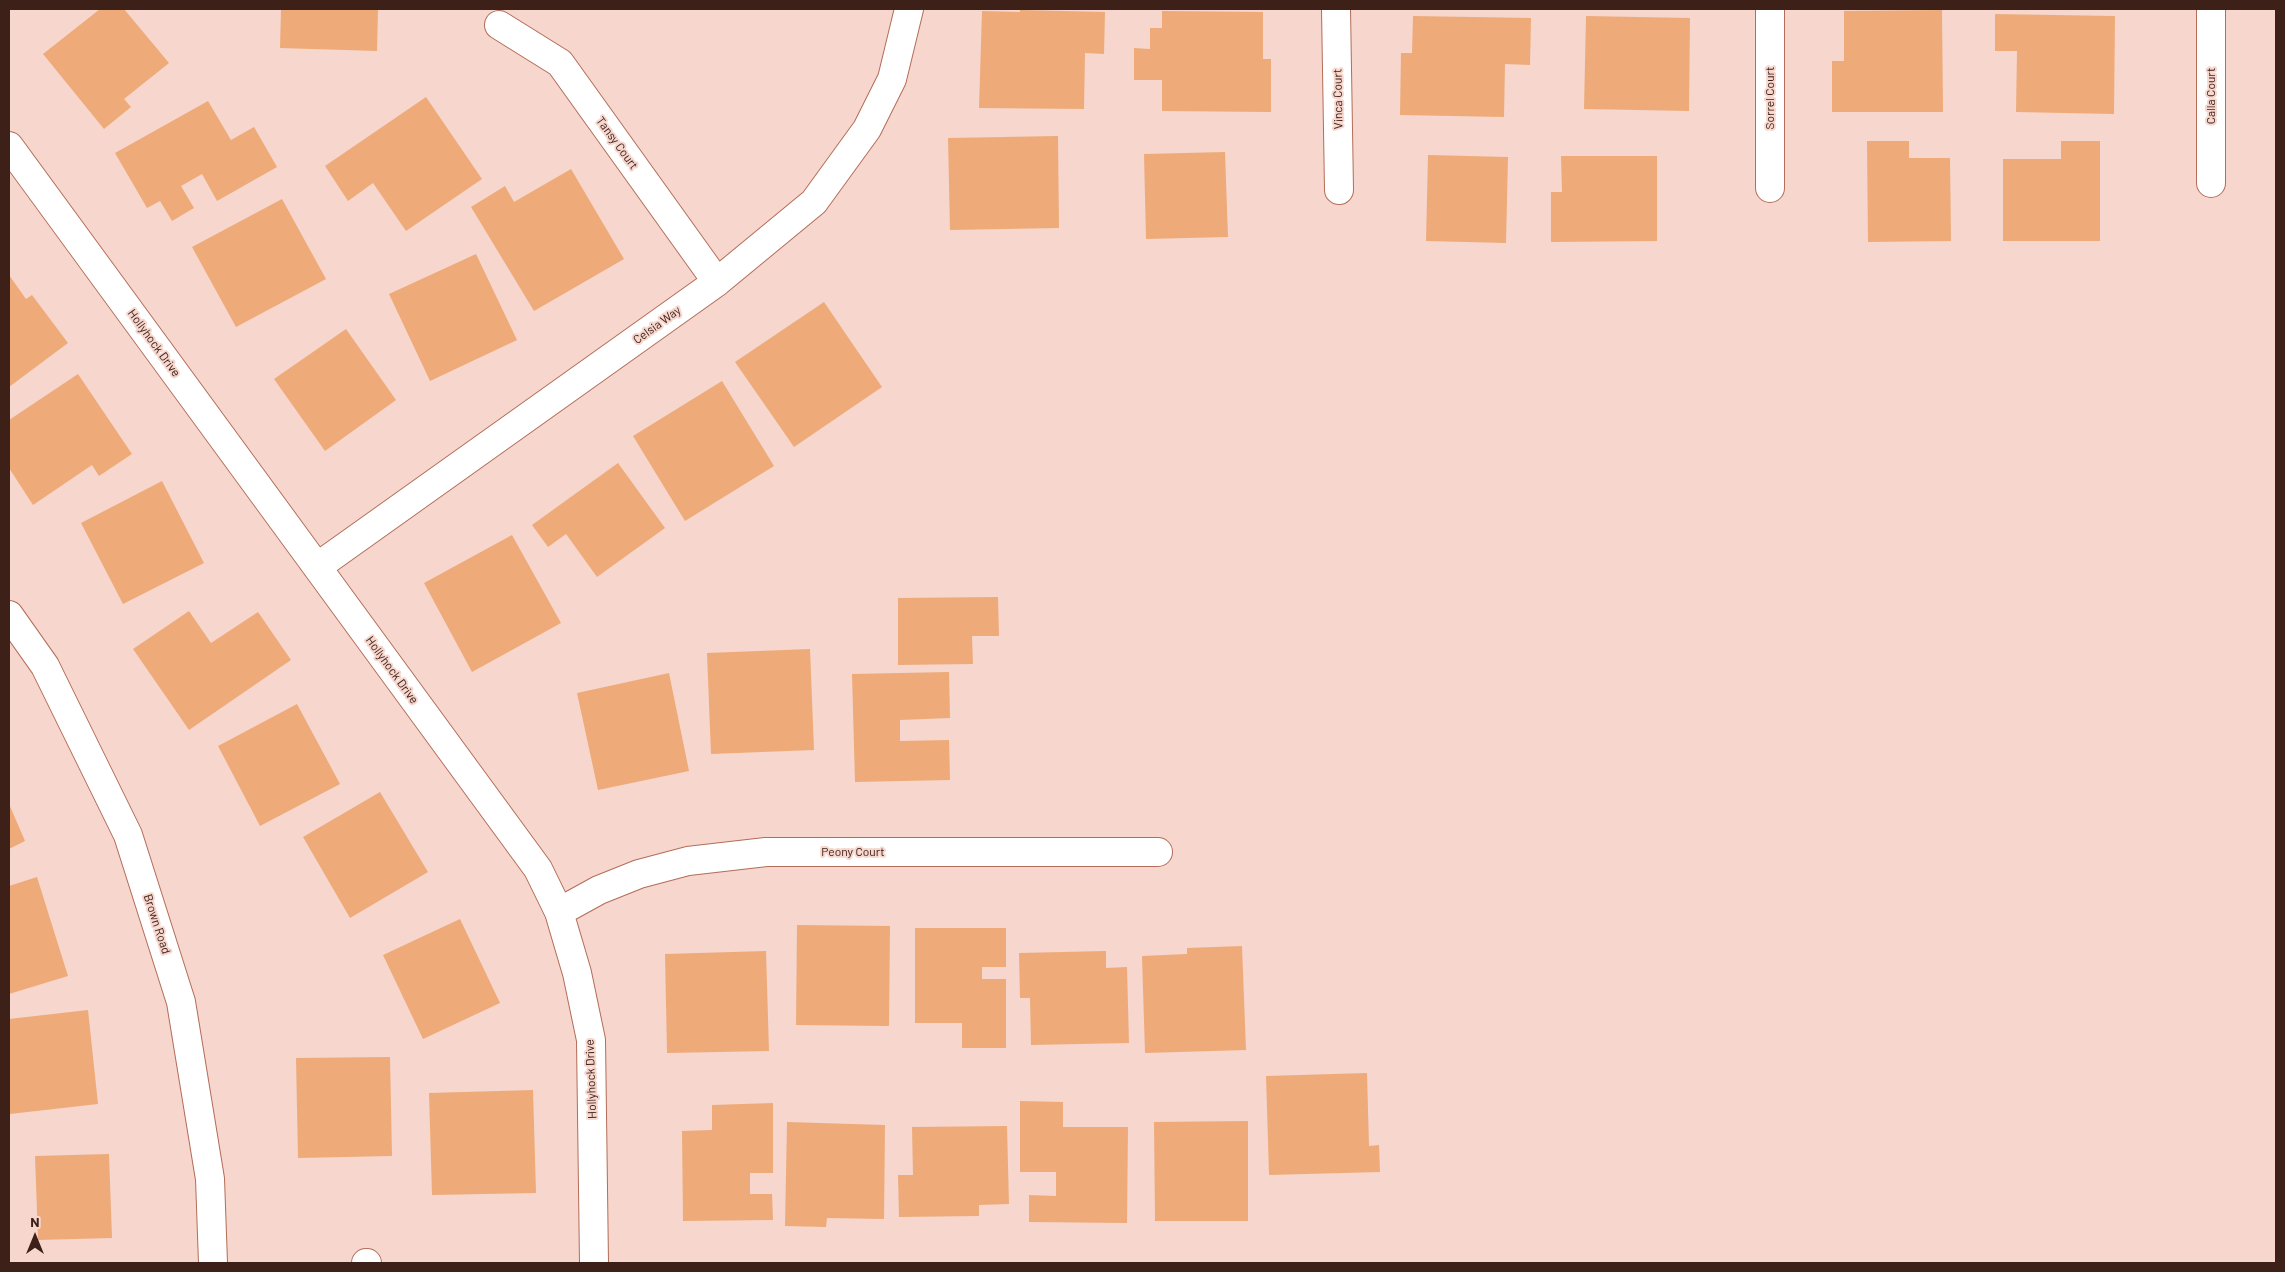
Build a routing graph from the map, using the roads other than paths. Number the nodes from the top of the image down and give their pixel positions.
1 (909, 9) edge
2 (1336, 9) edge
3 (1770, 9) edge
4 (2211, 9) edge
5 (499, 25) dead end
6 (9, 146) edge
7 (2211, 183) dead end
8 (1770, 188) dead end
9 (1339, 190) dead end
10 (717, 282) junction
11 (317, 567) junction
12 (9, 615) edge
13 (1158, 852) dead end
14 (559, 912) junction
15 (213, 1263) edge
16 (594, 1263) edge

1 - 10 street, Celsia Way
2 - 9 street, Vinca Court
3 - 8 street, Sorrel Court
4 - 7 street, Calla Court
5 - 10 street, Tansy Court
6 - 11 street, Hollyhock Drive
10 - 11 street, Celsia Way
11 - 14 street, Hollyhock Drive
12 - 15 street, Brown Road
13 - 14 street, Peony Court
14 - 16 street, Hollyhock Drive

